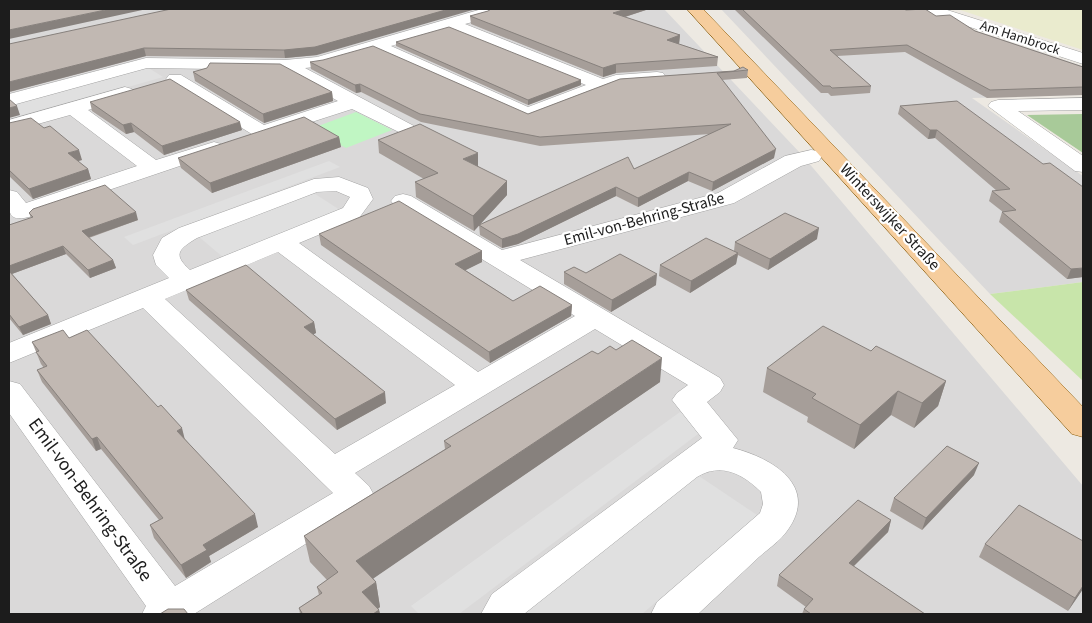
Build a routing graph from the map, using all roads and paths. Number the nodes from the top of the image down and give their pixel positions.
1 (494, 9) edge
2 (695, 9) edge
3 (929, 9) edge
4 (450, 24) junction
5 (377, 46) junction
6 (1083, 59) edge
7 (229, 64) junction
8 (285, 65) junction
9 (675, 76) edge
10 (175, 79) junction
11 (157, 84) edge
12 (602, 85) junction
13 (138, 89) edge
14 (9, 100) edge
15 (353, 102) junction
16 (1083, 104) edge
17 (73, 108) junction
18 (9, 126) edge
19 (407, 130) edge
20 (262, 132) junction
21 (811, 156) dead end
22 (1083, 166) edge
23 (153, 168) junction
24 (9, 197) edge
25 (403, 201) edge
26 (281, 242) junction
27 (500, 258) junction
28 (188, 281) junction
29 (147, 297) junction
30 (596, 316) junction
31 (9, 354) edge
32 (477, 386) junction
33 (9, 391) edge
34 (1083, 426) edge
35 (685, 468) junction
36 (332, 471) junction
37 (166, 612) edge
38 (501, 614) edge
39 (671, 614) edge

1 - 4 street
2 - 34 main road, Winterswijker Straße
3 - 6 street, Am Hambrock
4 - 5 street
4 - 12 street
5 - 8 street
5 - 12 street
7 - 8 street
7 - 10 street
7 - 14 street
8 - 15 street
9 - 12 street
10 - 11 street
10 - 20 street
13 - 17 street
15 - 19 street
15 - 20 street
16 - 22 street
17 - 18 street
17 - 23 street
20 - 23 street
21 - 27 street, Emil-von-Behring-Straße
23 - 24 street
25 - 27 street
26 - 28 street
26 - 28 street
26 - 32 street
27 - 30 street
28 - 29 street
29 - 31 street
29 - 36 street, Emil-von-Behring-Straße
30 - 32 street
30 - 35 street
32 - 36 street
33 - 37 street, Emil-von-Behring-Straße
35 - 38 street
35 - 39 street
36 - 37 street, Emil-von-Behring-Straße

